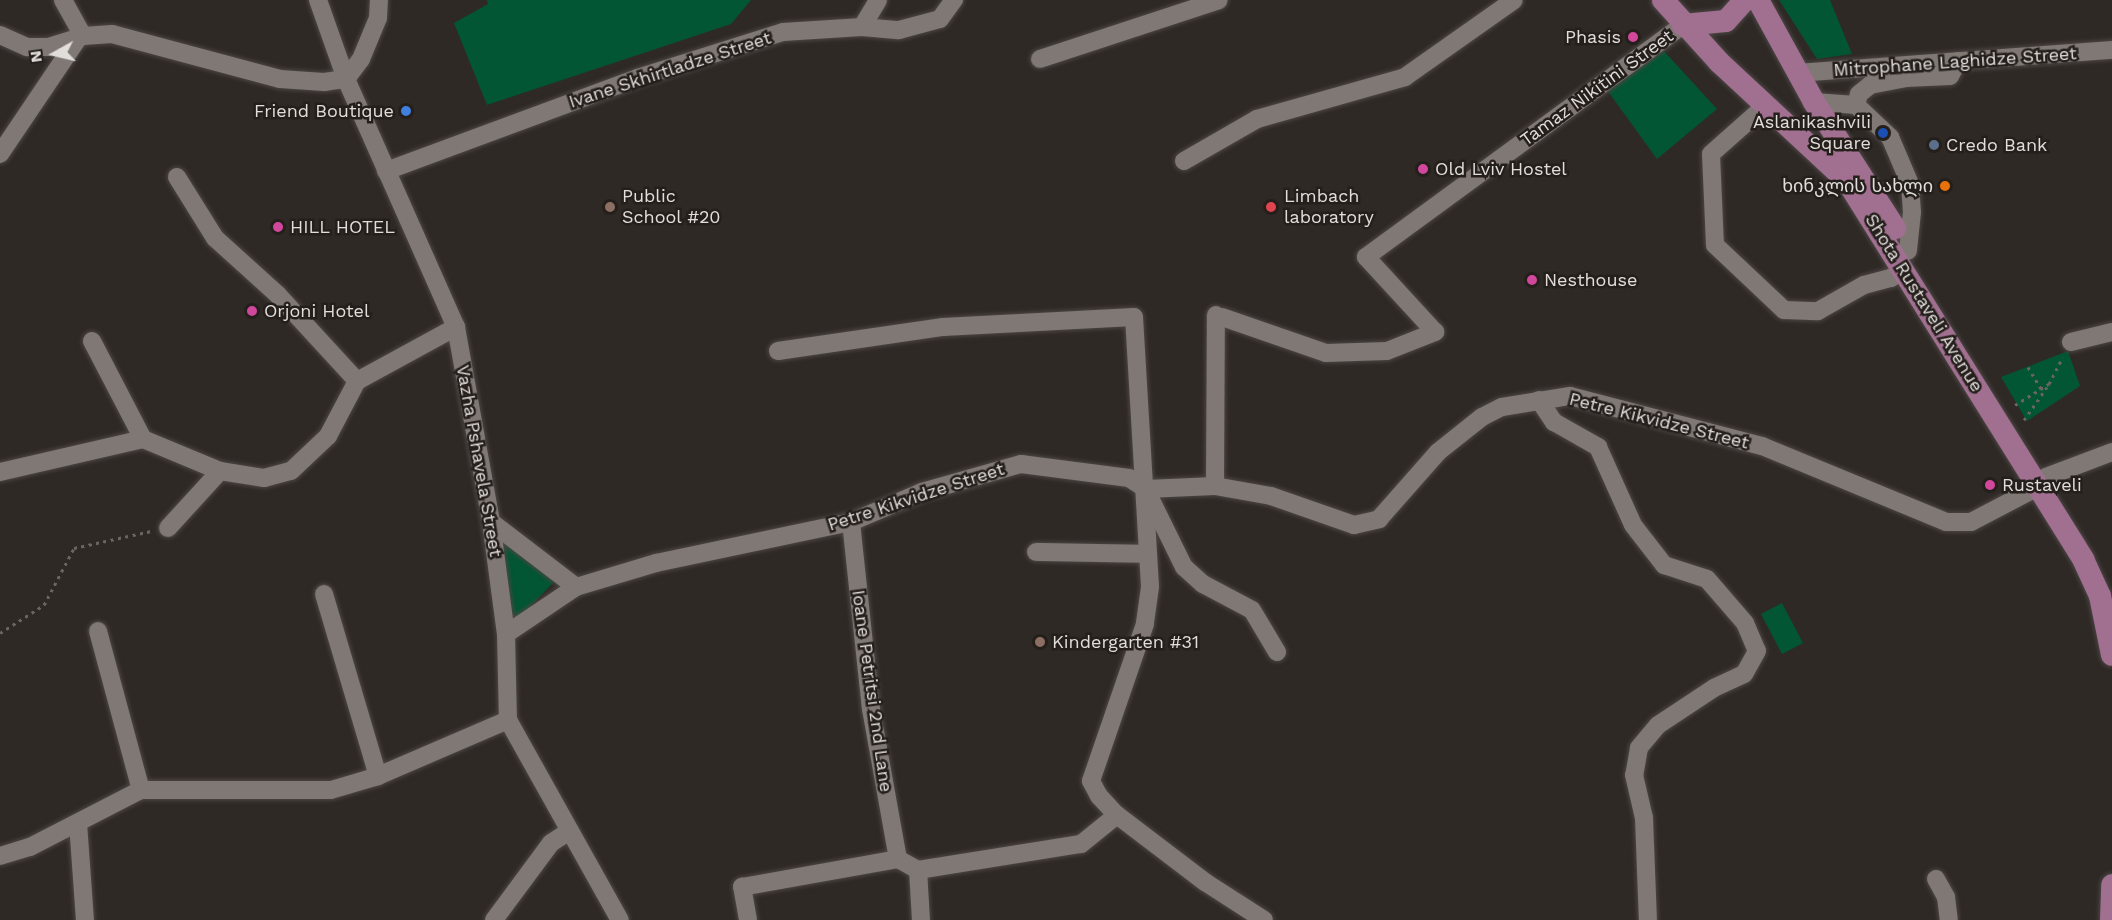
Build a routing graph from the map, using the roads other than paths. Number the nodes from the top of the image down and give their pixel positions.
1 (63, 0) edge
2 (318, 0) edge
3 (379, 0) edge
4 (878, 0) edge
5 (954, 0) edge
6 (1219, 0) edge
7 (1514, 0) edge
8 (1663, 0) edge
9 (1744, 0) edge
10 (1758, 0) edge
11 (1683, 25) junction
12 (862, 27) junction
13 (0, 35) edge
14 (80, 38) junction
15 (2112, 50) edge
16 (1040, 59) dead end
17 (1958, 61) junction
18 (1797, 73) junction
19 (346, 79) junction
20 (1814, 102) junction
21 (1856, 105) junction
22 (1765, 106) junction
23 (0, 154) edge
24 (1184, 161) dead end
25 (386, 171) junction
26 (177, 177) dead end
27 (1906, 260) junction
28 (456, 327) junction
29 (2112, 332) edge
30 (92, 341) dead end
31 (2071, 342) road end
32 (778, 351) dead end
33 (357, 381) junction
34 (1539, 400) junction
35 (143, 439) junction
36 (2112, 453) edge
37 (220, 471) junction
38 (0, 472) edge
39 (2042, 482) junction
40 (1215, 486) junction
41 (1146, 489) junction
42 (491, 522) junction
43 (850, 522) junction
44 (168, 528) road end
45 (1036, 552) dead end
46 (1146, 554) junction
47 (576, 587) junction
48 (324, 594) dead end
49 (2112, 604) edge
50 (98, 631) dead end
51 (506, 634) junction
52 (1277, 652) dead end
53 (2112, 655) edge
54 (508, 720) junction
55 (378, 776) junction
56 (141, 790) junction
57 (1117, 815) junction
58 (78, 823) junction
59 (567, 832) junction
60 (0, 856) edge
61 (898, 859) junction
62 (918, 870) junction
63 (1936, 879) dead end
64 (2112, 885) edge
65 (85, 920) edge
66 (494, 920) edge
67 (620, 920) edge
68 (748, 920) edge
69 (921, 920) edge
70 (1264, 920) edge
71 (1648, 920) edge
72 (1949, 920) edge
73 (2111, 920) edge

1 - 14 street
2 - 19 street, Vazha Pshavela Street
3 - 19 street
4 - 12 street
5 - 12 street, Ivane Skhirtladze Street
6 - 16 street
7 - 24 street
8 - 11 main road, Shota Rustaveli Avenue
9 - 11 main road
10 - 18 main road, Shota Rustaveli Avenue
11 - 22 main road, Shota Rustaveli Avenue
11 - 40 street, Tamaz Nikitini Street
12 - 25 street, Ivane Skhirtladze Street
13 - 14 street
14 - 19 street
14 - 23 street
15 - 17 street, Mitrophane Laghidze Street
17 - 18 street, Mitrophane Laghidze Street
17 - 21 street
18 - 20 main road, Shota Rustaveli Avenue
19 - 25 street, Vazha Pshavela Street
20 - 21 street
20 - 27 main road, Shota Rustaveli Avenue
21 - 27 street
22 - 27 main road, Shota Rustaveli Avenue
22 - 27 street
25 - 28 street, Vazha Pshavela Street
26 - 33 street
27 - 39 main road, Shota Rustaveli Avenue
28 - 33 street
28 - 42 street, Vazha Pshavela Street
29 - 31 street
30 - 35 street
32 - 41 street
33 - 37 street
34 - 39 street, Petre Kikvidze Street
34 - 40 street, Petre Kikvidze Street
34 - 71 street
35 - 37 street
35 - 38 street
36 - 39 street, Petre Kikvidze Street
37 - 44 street
39 - 49 main road, Shota Rustaveli Avenue
39 - 53 main road, Shota Rustaveli Avenue
40 - 41 street, Petre Kikvidze Street
41 - 43 street, Petre Kikvidze Street
41 - 46 street
41 - 52 street
42 - 47 street
42 - 51 street, Vazha Pshavela Street
43 - 47 street, Petre Kikvidze Street
43 - 61 street, Ioane Petritsi 2nd Lane
45 - 46 street
46 - 57 street
47 - 51 street, Petre Kikvidze Street
48 - 55 street
50 - 56 street
51 - 54 street, Vazha Pshavela Street
54 - 55 street
54 - 59 street, Vazha Pshavela Street
55 - 56 street
56 - 58 street
57 - 62 street
57 - 70 street
58 - 60 street
58 - 65 street
59 - 66 street
59 - 67 street, Vazha Pshavela Street
61 - 62 street
61 - 68 street
62 - 69 street
63 - 72 street
64 - 73 main road

